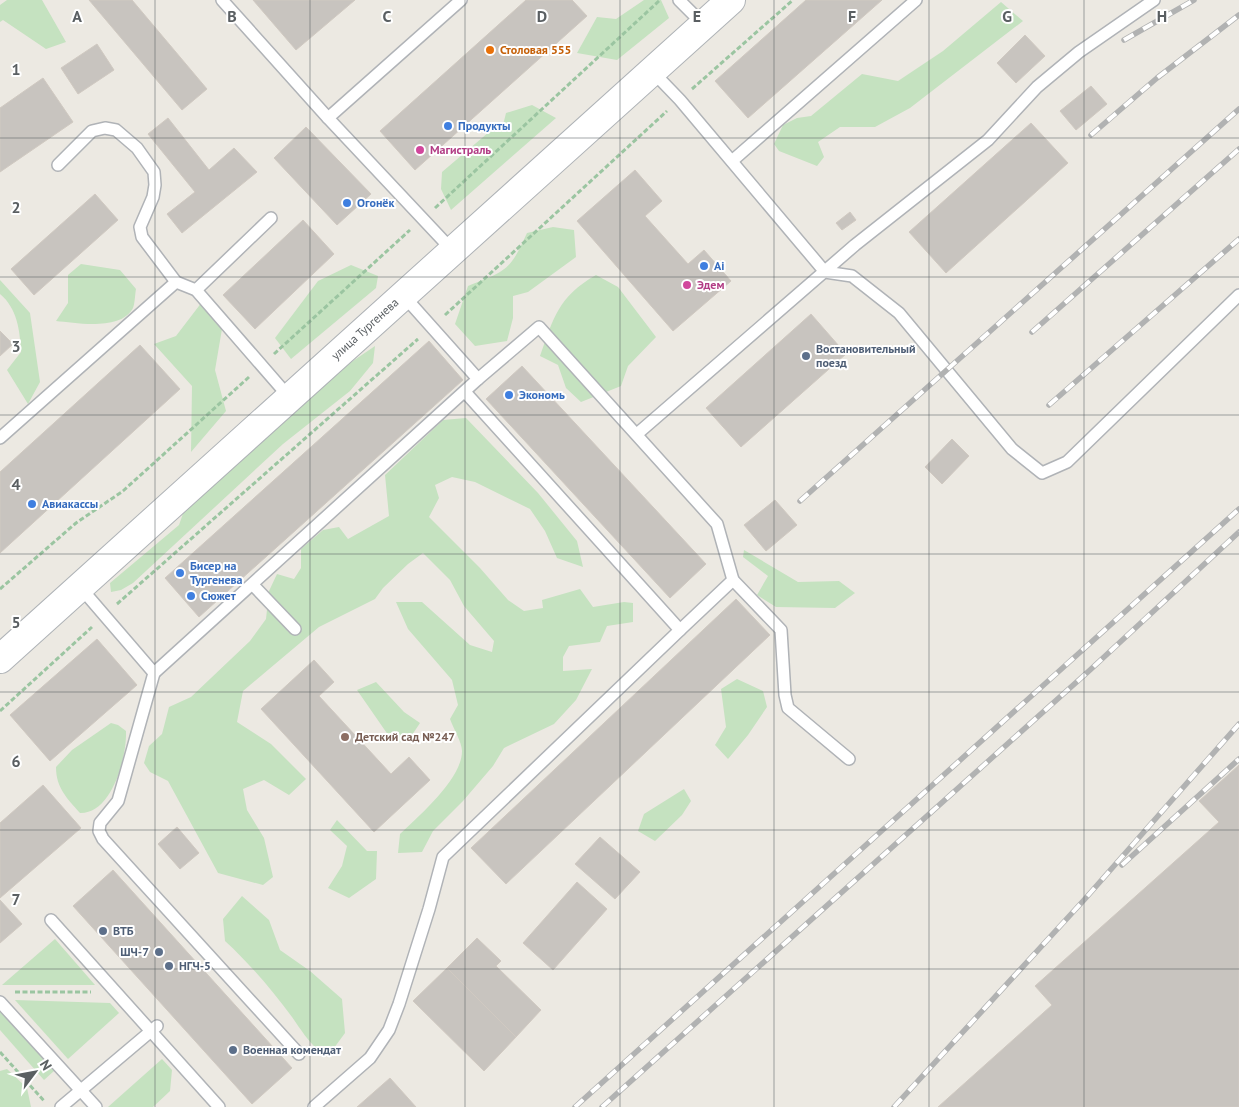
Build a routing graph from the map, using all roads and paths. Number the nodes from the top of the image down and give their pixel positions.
1 (222, 0) edge
2 (461, 0) edge
3 (661, 0) edge
4 (679, 0) edge
5 (731, 0) edge
6 (793, 0) edge
7 (916, 0) edge
8 (1154, 0) edge
9 (704, 25) junction
10 (653, 72) junction
11 (680, 100) junction
12 (328, 118) junction
13 (732, 161) junction
14 (58, 165) dead end
15 (271, 218) dead end
16 (424, 218) junction
17 (453, 251) junction
18 (825, 272) junction
19 (176, 282) junction
20 (196, 290) junction
21 (403, 295) junction
22 (1239, 295) edge
23 (432, 327) junction
24 (262, 364) junction
25 (478, 379) junction
26 (465, 392) junction
27 (289, 397) junction
28 (637, 434) junction
29 (0, 438) edge
30 (733, 580) junction
31 (253, 585) junction
32 (80, 587) junction
33 (0, 589) edge
34 (104, 615) junction
35 (295, 629) dead end
36 (680, 630) junction
37 (0, 659) edge
38 (154, 673) junction
39 (0, 711) edge
40 (849, 759) dead end
41 (51, 920) dead end
42 (10, 992) dead end
43 (117, 993) junction
44 (0, 1002) edge
45 (154, 1028) junction
46 (0, 1052) edge
47 (299, 1054) dead end
48 (81, 1090) junction
49 (49, 1107) edge
50 (61, 1107) edge
51 (96, 1107) edge
52 (219, 1107) edge
53 (314, 1107) edge

1 - 12 lane
2 - 12 lane
3 - 16 path
4 - 9 lane
5 - 9 main road, улица Тургенева
6 - 11 path
7 - 13 lane
8 - 18 lane
9 - 10 main road, улица Тургенева
10 - 11 lane
10 - 17 main road, улица Тургенева
11 - 13 lane
11 - 23 path
12 - 16 lane
13 - 18 lane
14 - 19 lane
15 - 20 lane
16 - 17 lane
16 - 24 path
17 - 21 main road, улица Тургенева
18 - 22 lane
18 - 28 lane
19 - 20 lane
19 - 29 lane
20 - 24 lane
21 - 23 lane
21 - 27 main road, улица Тургенева
23 - 25 lane
23 - 34 path
24 - 27 lane
24 - 33 path
25 - 26 lane
25 - 28 lane
26 - 31 lane
26 - 36 lane
27 - 32 main road, улица Тургенева
28 - 30 lane
30 - 36 lane
30 - 40 lane
31 - 35 lane
31 - 38 lane
32 - 34 lane
32 - 37 main road, улица Тургенева
34 - 38 lane
34 - 39 path
36 - 53 lane
38 - 47 lane
41 - 43 lane
42 - 43 path
43 - 45 lane
44 - 48 lane
45 - 48 lane
45 - 52 lane
46 - 49 path
48 - 50 lane
48 - 51 lane

